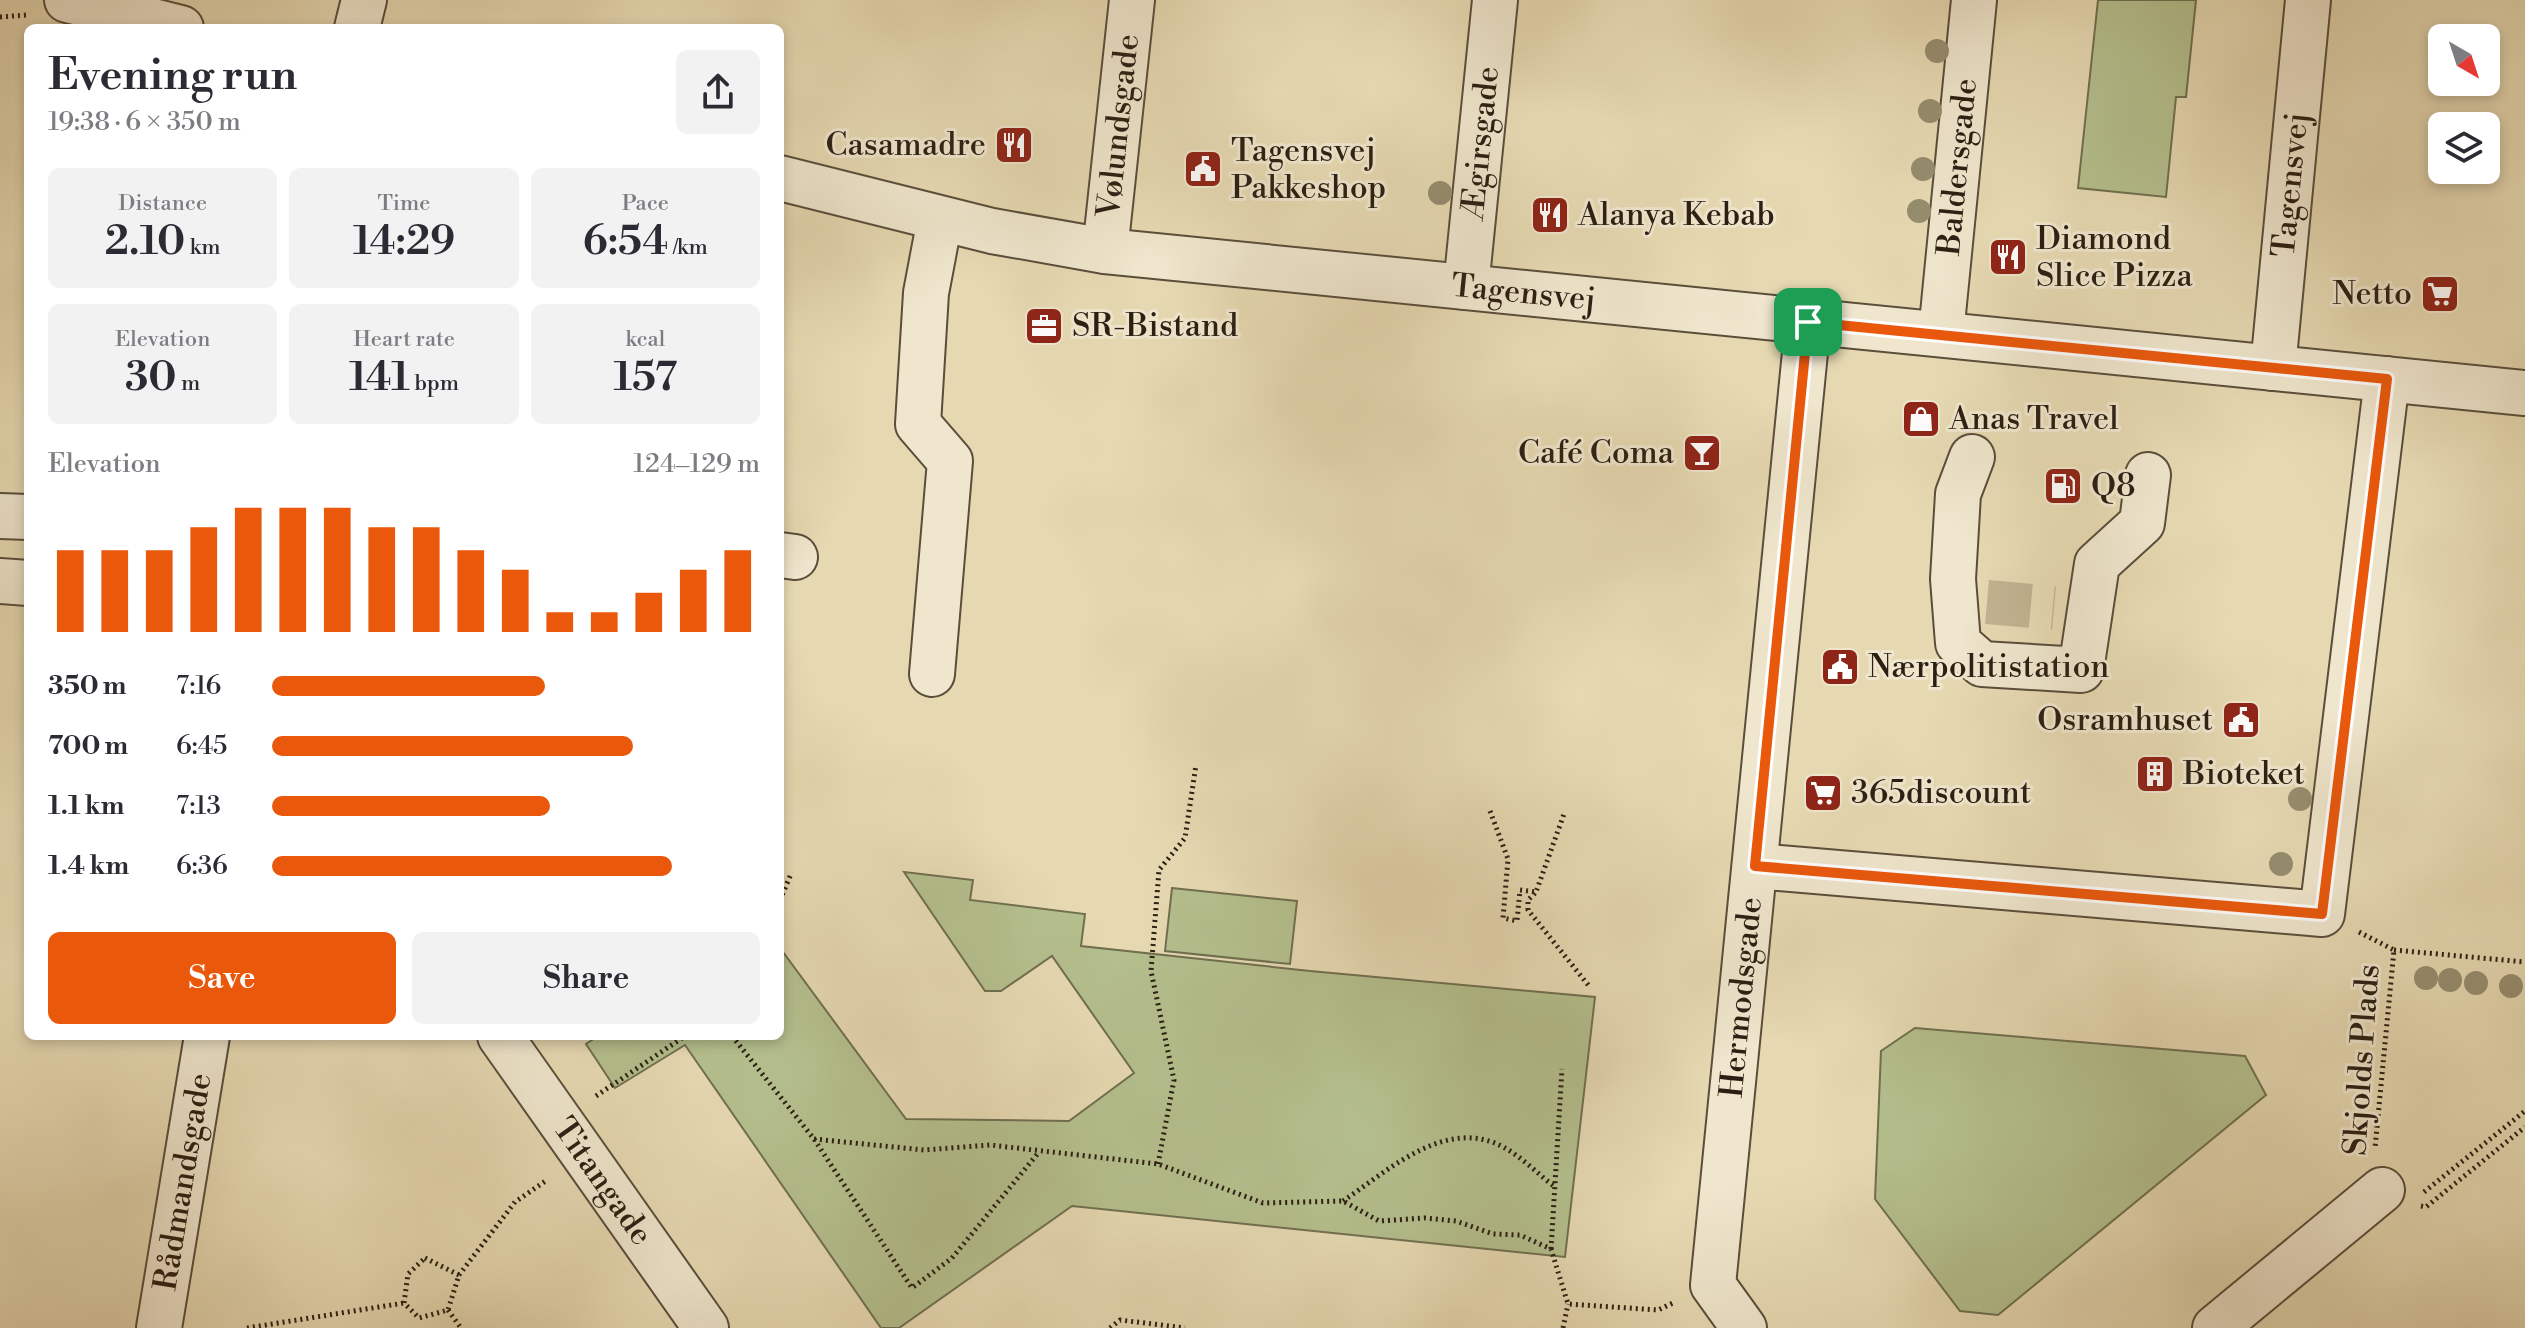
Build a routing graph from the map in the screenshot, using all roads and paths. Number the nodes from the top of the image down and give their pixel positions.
1 (67, 0) edge
2 (364, 0) edge
3 (1132, 0) edge
4 (1495, 0) edge
5 (1974, 0) edge
6 (2308, 0) edge
7 (165, 24) edge
8 (358, 24) edge
9 (784, 179) edge
10 (940, 219) junction
11 (1105, 251) junction
12 (1466, 287) junction
13 (1808, 322) junction
14 (1941, 334) junction
15 (2273, 368) junction
16 (2387, 379) junction
17 (2525, 393) edge
18 (1972, 457) dead end
19 (2148, 475) dead end
20 (0, 516) edge
21 (24, 517) edge
22 (0, 581) edge
23 (24, 583) edge
24 (932, 674) dead end
25 (1196, 765) dead end
26 (1490, 811) dead end
27 (1564, 814) dead end
28 (1755, 866) junction
29 (791, 874) dead end
30 (784, 891) edge
31 (1536, 892) junction
32 (2322, 914) junction
33 (2394, 950) junction
34 (2525, 962) edge
35 (1589, 986) dead end
36 (206, 1040) edge
37 (503, 1040) edge
38 (681, 1040) edge
39 (735, 1040) edge
40 (1562, 1069) dead end
41 (2525, 1111) edge
42 (2525, 1127) edge
43 (572, 1138) junction
44 (814, 1139) junction
45 (1039, 1152) junction
46 (1158, 1164) junction
47 (1555, 1187) junction
48 (2382, 1190) junction
49 (1343, 1201) junction
50 (1551, 1249) junction
51 (459, 1275) junction
52 (404, 1303) junction
53 (1568, 1304) junction
54 (448, 1310) junction
55 (1722, 1312) edge
56 (159, 1328) edge
57 (247, 1328) edge
58 (461, 1328) edge
59 (706, 1328) edge
60 (1110, 1328) edge
61 (1185, 1328) edge
62 (1563, 1328) edge
63 (2215, 1328) edge

1 - 7 street
2 - 8 street
3 - 11 street, Vølundsgade
4 - 12 street, Ægirsgade
5 - 14 street, Baldersgade
6 - 15 street, Tagensvej
9 - 10 street, Tagensvej
10 - 11 street, Tagensvej
10 - 24 street
11 - 12 street, Tagensvej
12 - 13 street, Tagensvej
13 - 14 street, Tagensvej
13 - 28 street, Hermodsgade
14 - 15 street, Tagensvej
15 - 16 street, Tagensvej
16 - 17 street, Tagensvej
16 - 32 street
18 - 19 street
20 - 21 street
22 - 23 street
25 - 46 path
26 - 31 path
27 - 31 path
28 - 32 street
28 - 55 street, Hermodsgade
29 - 30 path
31 - 35 path
32 - 33 path, Skjolds Plads
33 - 34 path, Skjolds Plads
33 - 48 path, Skjolds Plads
36 - 56 street, Rådmandsgade
37 - 43 street, Titangade
38 - 43 path
39 - 44 path
40 - 47 path
41 - 48 path
42 - 48 path, Skjolds Plads
43 - 51 path
43 - 59 street, Titangade
44 - 45 path
44 - 45 path
45 - 46 path
46 - 49 path
47 - 49 path
47 - 50 path
48 - 63 street
49 - 50 path
50 - 53 path
51 - 52 path
51 - 54 path
52 - 54 path
52 - 57 path
53 - 55 path
53 - 62 path
54 - 58 path
60 - 61 path

